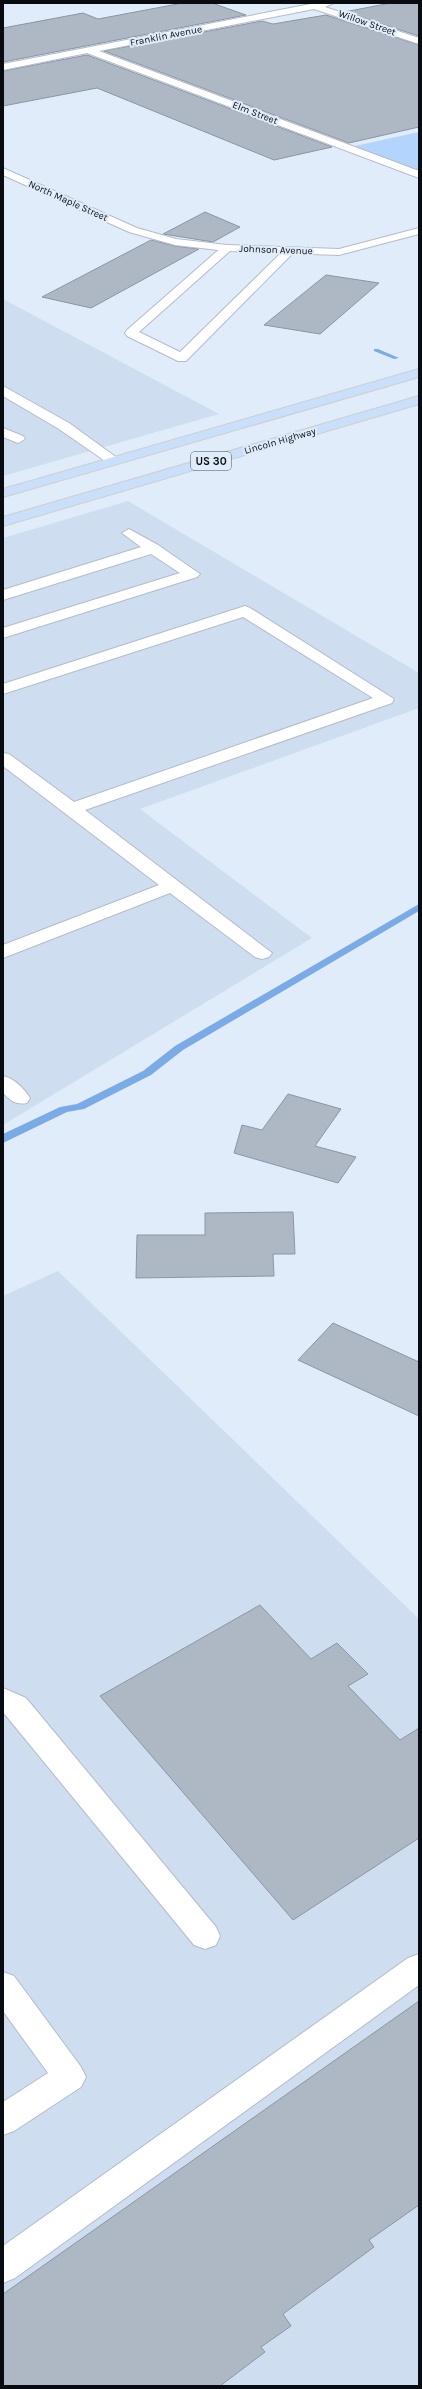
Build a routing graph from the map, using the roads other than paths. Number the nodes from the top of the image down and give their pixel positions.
1 (330, 3) edge
2 (315, 6) junction
3 (419, 41) edge
4 (90, 51) junction
5 (3, 67) edge
6 (3, 171) edge
7 (419, 175) edge
8 (133, 230) joint
9 (419, 231) edge
10 (227, 248) junction
11 (290, 250) junction
12 (419, 373) edge
13 (3, 390) edge
14 (419, 400) edge
15 (3, 432) edge
16 (3, 444) edge
17 (113, 460) junction
18 (3, 493) edge
19 (3, 522) edge
20 (129, 533) dead end
21 (153, 548) junction
22 (3, 595) edge
23 (3, 633) edge
24 (3, 690) edge
25 (3, 758) edge
26 (72, 809) junction
27 (172, 886) junction
28 (3, 952) edge
29 (262, 953) dead end
30 (3, 1082) edge
31 (20, 1098) dead end
32 (3, 1699) edge
33 (206, 1936) dead end
34 (419, 1968) edge
35 (3, 1986) edge
36 (3, 2120) edge
37 (3, 2266) edge

1 - 2 street, Franklin Avenue
2 - 3 street, Willow Street
2 - 4 street, Franklin Avenue
4 - 5 street, Franklin Avenue
4 - 7 street, Elm Street
6 - 8 street, North Maple Street
8 - 10 street, Johnson Avenue
9 - 11 street, Johnson Avenue
10 - 11 street, Johnson Avenue
10 - 11 street
12 - 17 main road, US 30
13 - 17 street
14 - 19 main road, Lincoln Highway / US 30
15 - 16 street
17 - 18 main road, US 30
20 - 21 street
21 - 22 street
21 - 23 street
24 - 26 street
25 - 26 street
26 - 27 street
27 - 28 street
27 - 29 street
30 - 31 street
32 - 33 street
34 - 37 street
35 - 36 street

